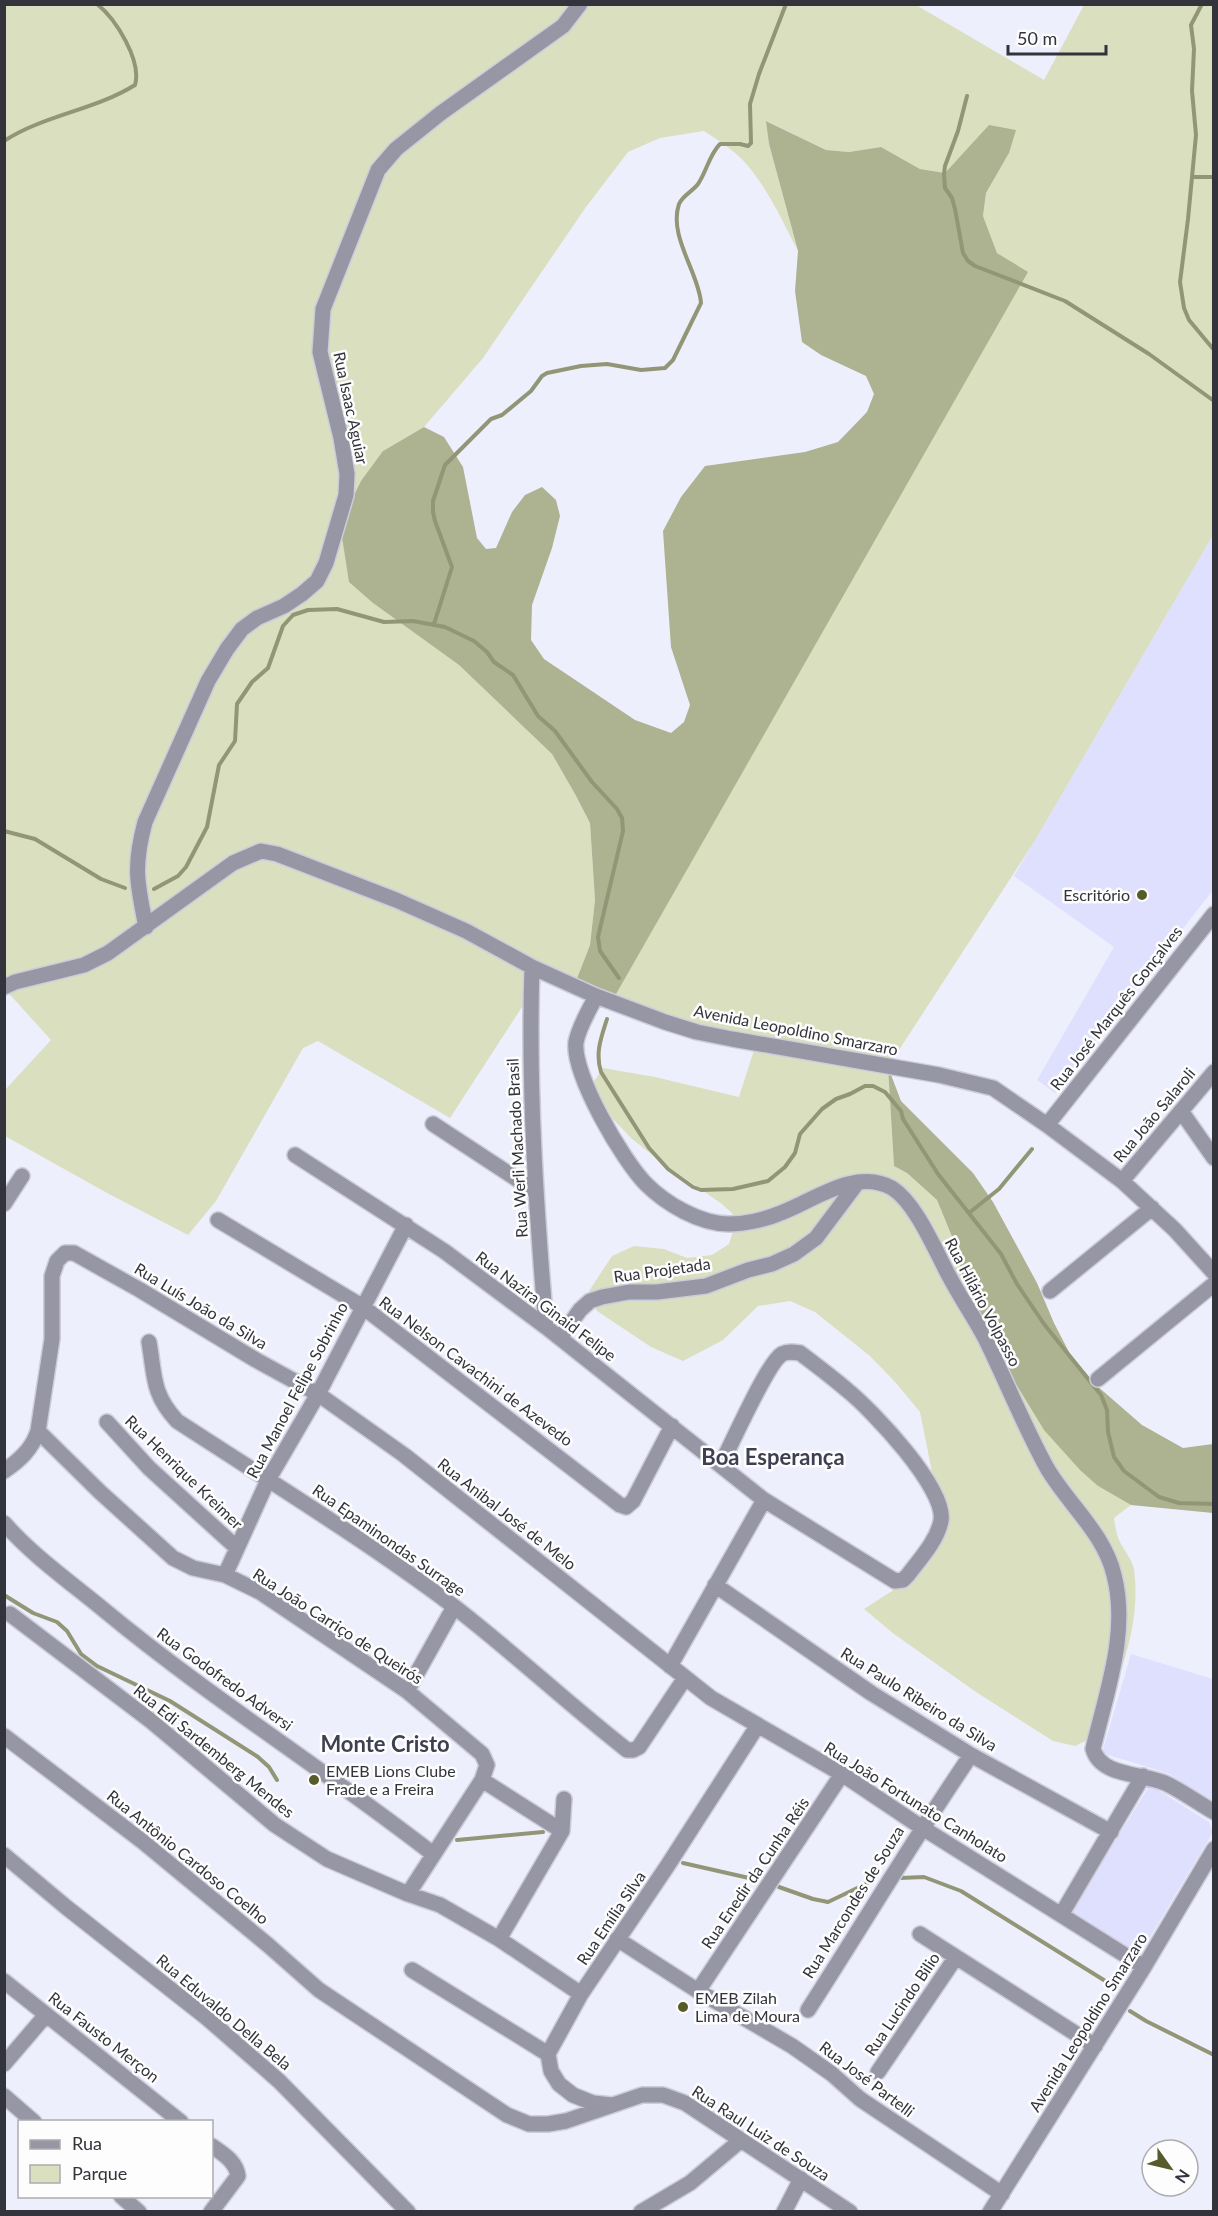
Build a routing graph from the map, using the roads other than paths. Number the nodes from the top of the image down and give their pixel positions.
1 (580, 4) edge
2 (1214, 914) edge
3 (146, 927) junction
4 (532, 967) junction
5 (4, 987) edge
6 (596, 996) junction
7 (1214, 1072) edge
8 (1181, 1111) junction
9 (433, 1124) dead end
10 (1047, 1125) junction
11 (295, 1155) dead end
12 (1214, 1158) edge
13 (22, 1176) dead end
14 (1122, 1181) junction
15 (858, 1182) junction
16 (535, 1191) junction
17 (4, 1204) edge
18 (1152, 1208) junction
19 (218, 1220) dead end
20 (406, 1225) junction
21 (1214, 1273) edge
22 (1214, 1284) edge
23 (1050, 1291) dead end
24 (363, 1307) junction
25 (546, 1327) junction
26 (560, 1338) junction
27 (149, 1342) dead end
28 (1098, 1379) dead end
29 (318, 1394) junction
30 (107, 1422) dead end
31 (672, 1426) junction
32 (38, 1431) junction
33 (722, 1464) junction
34 (4, 1471) edge
35 (268, 1480) junction
36 (764, 1500) junction
37 (4, 1523) edge
38 (237, 1548) junction
39 (225, 1575) junction
40 (715, 1585) junction
41 (454, 1606) junction
42 (10, 1614) dead end
43 (670, 1666) junction
44 (685, 1678) junction
45 (407, 1691) junction
46 (758, 1725) junction
47 (4, 1736) edge
48 (971, 1755) junction
49 (843, 1774) junction
50 (1143, 1776) junction
51 (482, 1780) junction
52 (564, 1799) dead end
53 (1214, 1812) edge
54 (921, 1827) junction
55 (562, 1831) junction
56 (1111, 1832) junction
57 (1214, 1849) edge
58 (433, 1854) junction
59 (4, 1855) edge
60 (408, 1894) junction
61 (1061, 1915) junction
62 (920, 1934) dead end
63 (499, 1939) junction
64 (617, 1939) junction
65 (956, 1957) junction
66 (1144, 1967) junction
67 (412, 1970) dead end
68 (4, 1982) edge
69 (698, 1991) junction
70 (581, 1994) junction
71 (808, 2010) dead end
72 (46, 2015) junction
73 (1095, 2046) junction
74 (548, 2054) junction
75 (4, 2064) edge
76 (878, 2072) dead end
77 (4, 2096) edge
78 (615, 2105) junction
79 (33, 2120) edge
80 (180, 2120) edge
81 (740, 2141) junction
82 (213, 2147) edge
83 (801, 2179) junction
84 (1002, 2194) junction
85 (123, 2198) edge
86 (139, 2211) edge
87 (211, 2211) edge
88 (408, 2211) edge
89 (641, 2211) edge
90 (784, 2211) edge
91 (850, 2211) edge
92 (990, 2211) edge

1 - 3 street, Rua Isaac Aguiar
2 - 10 street, Rua José Marquês Gonçalves
3 - 4 street, Avenida Leopoldino Smarzaro
3 - 5 street, Avenida Leopoldino Smarzaro
4 - 6 street, Avenida Leopoldino Smarzaro
4 - 16 street, Rua Werli Machado Brasil
6 - 10 street, Avenida Leopoldino Smarzaro
6 - 15 street, Rua Hilário Volpasso
7 - 8 street, Rua João Salaroli
8 - 12 street
8 - 14 street, Rua João Salaroli
9 - 16 street
10 - 14 street, Avenida Leopoldino Smarzaro
11 - 20 street, Rua Nazira Ginaid Felipe
13 - 17 street
14 - 18 street, Avenida Leopoldino Smarzaro
15 - 26 street, Rua Projetada
15 - 50 street, Rua Hilário Volpasso
16 - 25 street, Rua Werli Machado Brasil
18 - 21 street, Avenida Leopoldino Smarzaro
18 - 23 street
19 - 24 street, Rua Nelson Cavachini de Azevedo
20 - 24 street, Rua Manoel Felipe Sobrinho
20 - 25 street, Rua Nazira Ginaid Felipe
22 - 28 street
24 - 29 street, Rua Manoel Felipe Sobrinho
24 - 31 street, Rua Nelson Cavachini de Azevedo
25 - 26 street, Rua Nazira Ginaid Felipe
26 - 31 street, Rua Nazira Ginaid Felipe
27 - 35 street, Rua Epaminondas Surrage
29 - 32 street, Rua Luís João da Silva
29 - 35 street, Rua Manoel Felipe Sobrinho
29 - 43 street, Rua Anibal José de Melo
30 - 38 street, Rua Henrique Kreimer
31 - 33 street, Rua Nazira Ginaid Felipe
32 - 34 street
32 - 39 street, Rua João Carriço de Queirós
33 - 36 street, Rua Nazira Ginaid Felipe
33 - 36 street, Rua Nazira Ginaid Felipe
35 - 38 street, Rua Manoel Felipe Sobrinho
35 - 41 street, Rua Epaminondas Surrage
36 - 40 street
37 - 58 street, Rua Godofredo Adversi
38 - 39 street, Rua Manoel Felipe Sobrinho
39 - 45 street, Rua João Carriço de Queirós
40 - 43 street
40 - 48 street, Rua Paulo Ribeiro da Silva
41 - 44 street, Rua Epaminondas Surrage
41 - 45 street
42 - 60 street, Rua Edi Sardemberg Mendes
43 - 44 street, Rua João Fortunato Canholato
44 - 46 street, Rua João Fortunato Canholato
45 - 51 street, Rua João Carriço de Queirós
46 - 49 street, Rua João Fortunato Canholato
46 - 64 street, Rua Emília Silva
47 - 78 street, Rua Antônio Cardoso Coelho
48 - 54 street, Rua Marcondes de Souza
48 - 56 street, Rua Paulo Ribeiro da Silva
49 - 54 street, Rua João Fortunato Canholato
49 - 69 street, Rua Enedir da Cunha Réis
50 - 53 street, Rua Hilário Volpasso
50 - 56 street
51 - 55 street
51 - 58 street
52 - 55 street
54 - 61 street, Rua João Fortunato Canholato
54 - 71 street, Rua Marcondes de Souza
55 - 63 street
56 - 61 street
57 - 66 street, Avenida Leopoldino Smarzaro
58 - 60 street
59 - 88 street, Rua Eduvaldo Della Bela
60 - 63 street, Rua Edi Sardemberg Mendes
61 - 66 street, Rua João Fortunato Canholato
62 - 65 street
63 - 70 street, Rua Edi Sardemberg Mendes
64 - 69 street, Rua José Partelli
64 - 70 street, Rua Emília Silva
65 - 73 street
65 - 76 street, Rua Lucindo Bilio
66 - 73 street, Avenida Leopoldino Smarzaro
67 - 74 street
68 - 72 street, Rua Fausto Merçon
69 - 84 street, Rua José Partelli
70 - 74 street, Rua Emília Silva
72 - 75 street
72 - 80 street, Rua Fausto Merçon
73 - 84 street, Avenida Leopoldino Smarzaro
74 - 78 street
77 - 79 street
78 - 81 street, Rua Raul Luiz de Souza
81 - 83 street, Rua Raul Luiz de Souza
81 - 89 street
82 - 87 street
83 - 90 street
83 - 91 street, Rua Raul Luiz de Souza
84 - 92 street, Avenida Leopoldino Smarzaro
85 - 86 street

